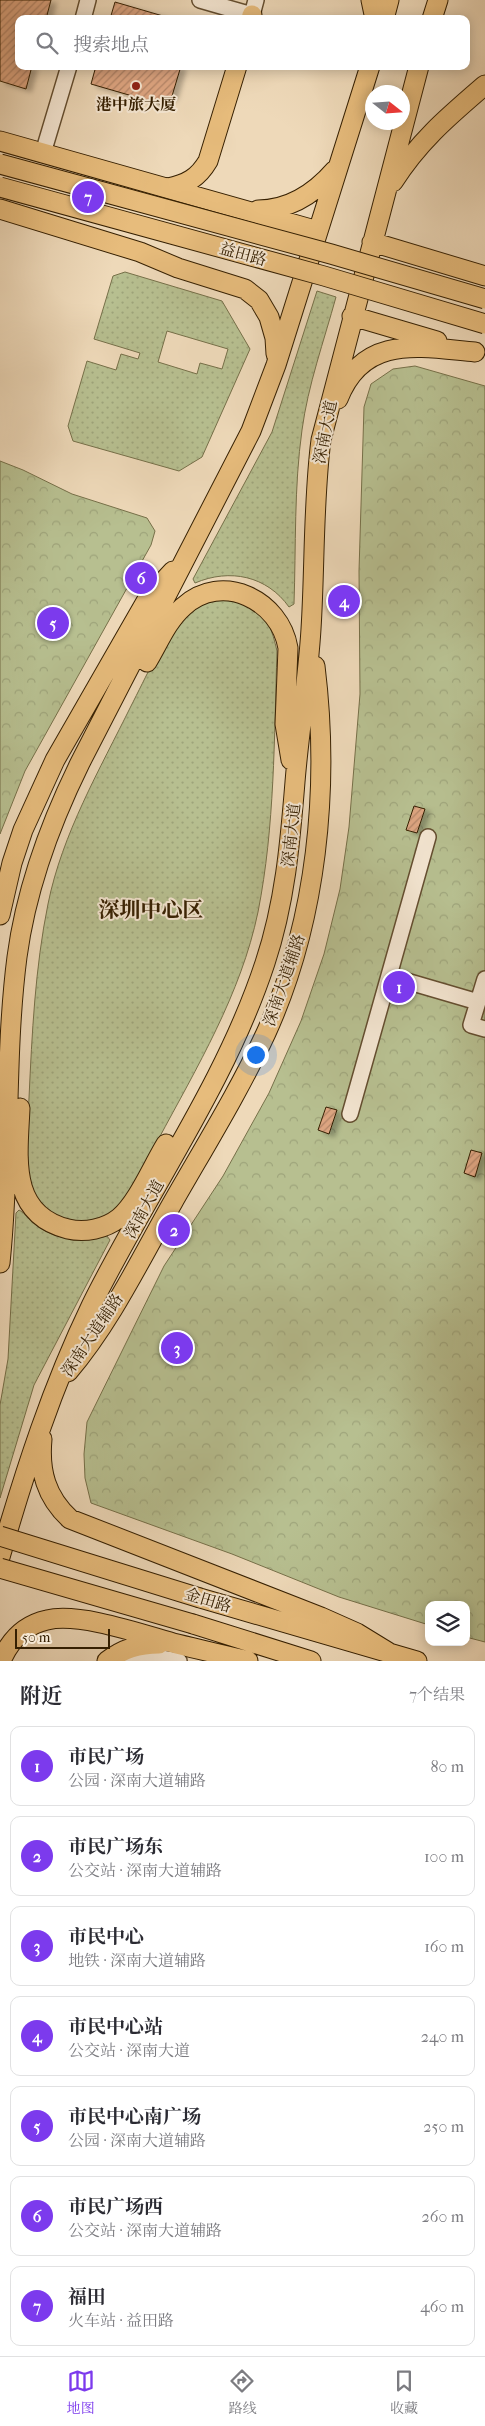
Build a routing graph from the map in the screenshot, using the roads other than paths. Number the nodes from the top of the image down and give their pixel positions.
1 (88, 0) edge
2 (200, 0) edge
3 (371, 0) edge
4 (389, 0) edge
5 (438, 0) edge
6 (253, 11) edge
7 (84, 15) edge
8 (374, 15) edge
9 (385, 15) edge
10 (433, 15) edge
11 (68, 70) edge
12 (236, 70) edge
13 (369, 70) edge
14 (418, 70) edge
15 (485, 85) edge
16 (0, 141) edge
17 (43, 153) junction
18 (0, 164) edge
19 (339, 165) junction
20 (0, 186) edge
21 (168, 188) junction
22 (384, 196) junction
23 (0, 208) edge
24 (248, 211) junction
25 (318, 231) junction
26 (372, 242) junction
27 (485, 276) edge
28 (485, 299) edge
29 (352, 316) junction
30 (485, 324) edge
31 (480, 353) edge
32 (276, 365) junction
33 (321, 440) junction
34 (189, 554) junction
35 (311, 631) junction
36 (114, 700) junction
37 (295, 783) junction
38 (428, 837) dead end
39 (0, 915) edge
40 (389, 976) junction
41 (485, 979) edge
42 (478, 1002) junction
43 (485, 1029) edge
44 (10, 1045) junction
45 (211, 1086) junction
46 (350, 1114) dead end
47 (0, 1263) edge
48 (53, 1390) junction
49 (44, 1416) junction
50 (0, 1556) edge
51 (388, 1652) junction
52 (178, 1653) edge
53 (1, 1661) edge
54 (107, 1661) edge
55 (132, 1661) edge
56 (248, 1661) edge
57 (311, 1661) edge
58 (418, 1661) edge

1 - 7 street
2 - 6 street
3 - 8 main road
4 - 9 main road
5 - 10 main road
11 - 17 street
12 - 21 main road
13 - 19 main road
14 - 22 main road, 深南大道
15 - 22 main road
16 - 17 main road
17 - 21 main road
18 - 28 main road, 益田路, bridge
19 - 24 main road
19 - 25 main road
20 - 30 main road, 益田路, bridge
21 - 24 main road
22 - 26 main road, 深南大道
23 - 32 main road
24 - 25 main road
25 - 32 main road
26 - 27 main road
26 - 29 main road, 深南大道
29 - 31 main road
29 - 33 main road, 深南大道
31 - 33 main road
32 - 34 main road
33 - 35 main road, 深南大道
34 - 36 main road
34 - 39 main road
35 - 37 main road, 深南大道
35 - 48 main road, 深南大道辅路
36 - 37 main road
36 - 44 main road
37 - 45 main road, 深南大道
38 - 40 street
40 - 42 street
40 - 46 street
41 - 42 street
42 - 43 street
44 - 45 main road
44 - 47 main road
45 - 48 main road, 深南大道
48 - 49 main road, 深南大道
49 - 50 main road, 深南大道
49 - 51 main road
50 - 51 main road, 金田路, bridge
50 - 57 main road, 金田路, bridge
51 - 58 main road, 金田路
52 - 53 main road
52 - 54 main road
52 - 55 street
52 - 56 main road

